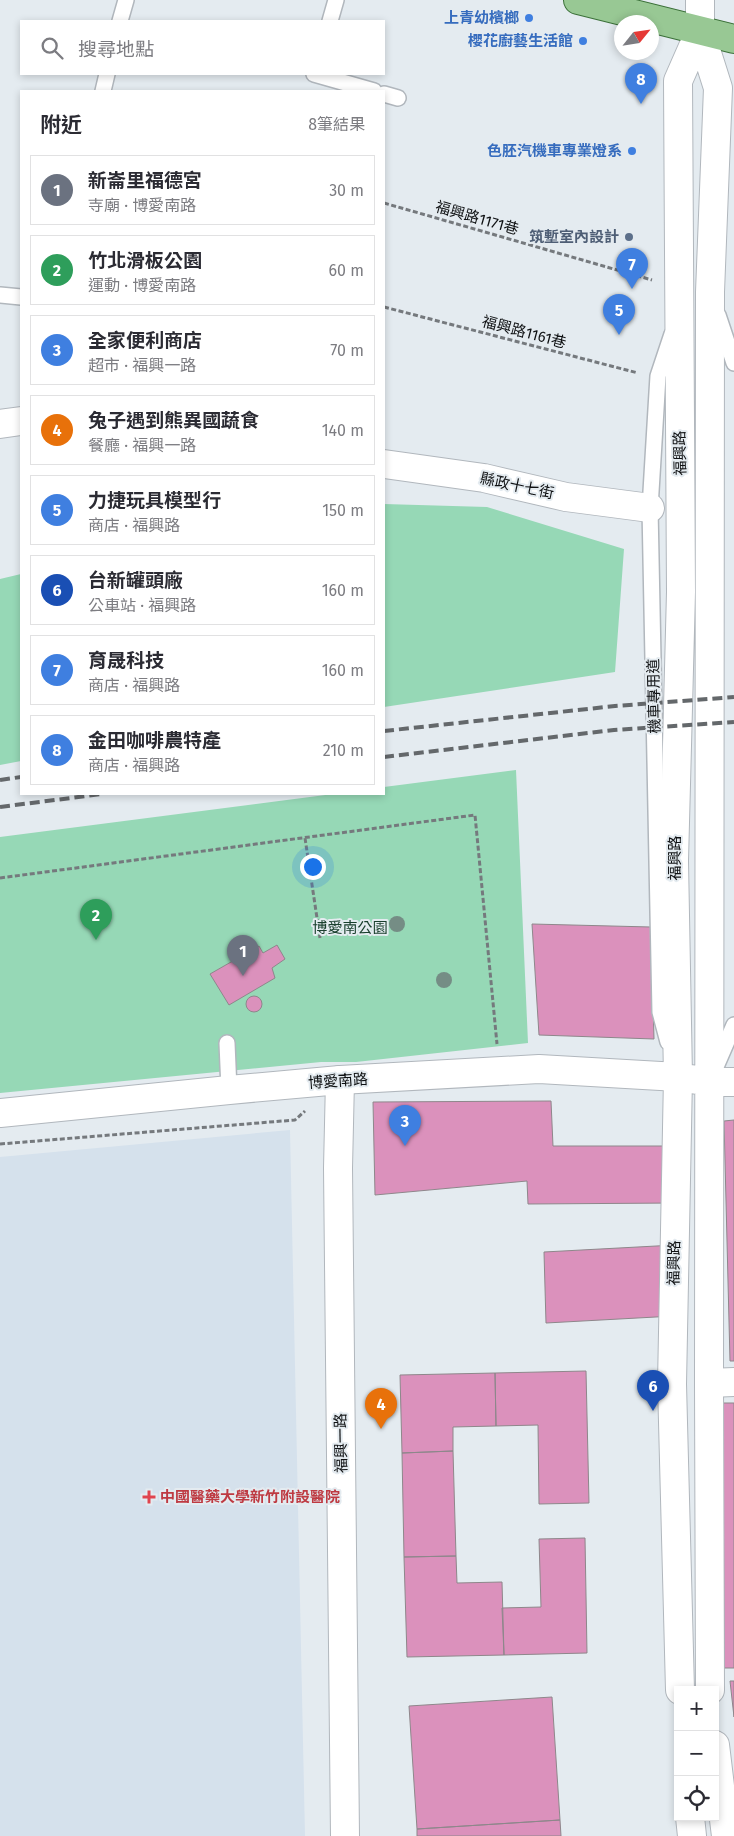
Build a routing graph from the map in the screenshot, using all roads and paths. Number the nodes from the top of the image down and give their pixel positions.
1 (126, 0) edge
2 (336, 0) edge
3 (578, 0) edge
4 (700, 0) edge
5 (120, 20) edge
6 (330, 20) edge
7 (700, 31) junction
8 (734, 39) edge
9 (107, 75) edge
10 (317, 75) edge
11 (103, 90) edge
12 (370, 90) edge
13 (385, 203) edge
14 (679, 287) junction
15 (710, 292) junction
16 (0, 295) edge
17 (20, 297) edge
18 (385, 307) edge
19 (679, 316) junction
20 (734, 363) edge
21 (658, 376) junction
22 (20, 421) edge
23 (0, 424) edge
24 (385, 464) edge
25 (650, 508) junction
26 (305, 838) junction
27 (0, 878) edge
28 (320, 938) dead end
29 (734, 1025) edge
30 (227, 1043) dead end
31 (497, 1047) dead end
32 (678, 1077) junction
33 (340, 1080) junction
34 (722, 1082) edge
35 (229, 1090) junction
36 (0, 1113) edge
37 (721, 1382) edge
38 (680, 1686) edge
39 (710, 1686) edge
40 (719, 1776) edge
41 (690, 1821) edge
42 (345, 1836) edge
43 (692, 1836) edge
44 (726, 1836) edge

1 - 5 lane
2 - 6 lane
3 - 7 main road
4 - 7 street, 福興路
7 - 8 main road
7 - 14 street, 福興路
7 - 15 street, 福興路
9 - 11 lane
10 - 12 lane
13 - 14 path, 福興路1171巷
14 - 19 street, 福興路
15 - 20 lane
15 - 34 street, 福興路
16 - 17 lane
18 - 21 path, 福興路1161巷
19 - 21 lane, 機車專用道
19 - 32 street, 福興路
21 - 25 lane, 機車專用道
22 - 23 street
24 - 25 street, 縣政十七街
25 - 32 lane, 機車專用道
26 - 27 path
26 - 28 path
26 - 31 path
29 - 34 lane
30 - 35 lane
32 - 33 street, 博愛南路
32 - 34 street, 博愛南路
32 - 38 street, 福興路
33 - 35 street, 博愛南路
33 - 42 street, 福興一路
34 - 37 street, 福興路
35 - 36 street, 博愛南路
37 - 39 street, 福興路
40 - 44 street
41 - 43 street

